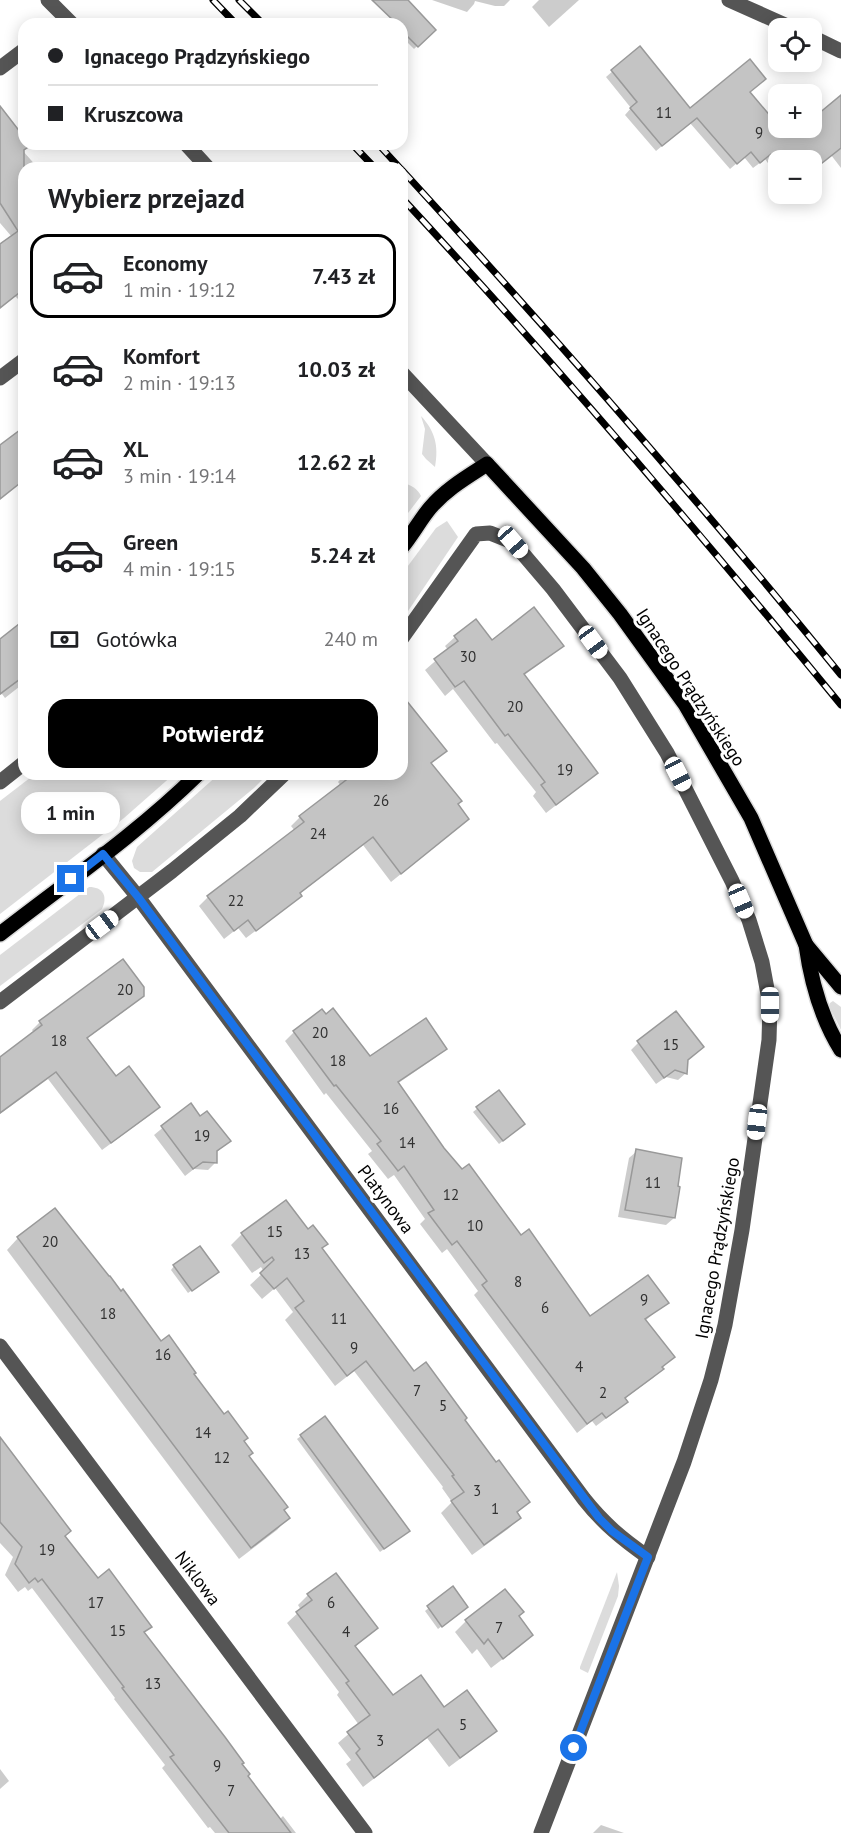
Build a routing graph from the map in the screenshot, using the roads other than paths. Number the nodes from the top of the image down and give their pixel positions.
1 (48, 0) edge
2 (729, 0) edge
3 (62, 18) edge
4 (770, 18) edge
5 (822, 42) edge
6 (841, 51) edge
7 (18, 54) edge
8 (0, 68) edge
9 (192, 150) edge
10 (202, 162) edge
11 (18, 364) edge
12 (0, 378) edge
13 (408, 380) edge
14 (488, 464) junction
15 (408, 539) edge
16 (408, 630) edge
17 (18, 768) edge
18 (192, 780) edge
19 (278, 780) edge
20 (0, 782) edge
21 (103, 854) junction
22 (138, 897) junction
23 (0, 934) edge
24 (806, 945) junction
25 (841, 987) edge
26 (0, 1002) edge
27 (841, 1050) edge
28 (0, 1346) edge
29 (648, 1557) junction
30 (365, 1833) edge
31 (541, 1833) edge

1 - 3 street
2 - 4 street
5 - 6 street
7 - 8 street
9 - 10 street
11 - 12 street
13 - 14 street, Ignacego Prądzyńskiego
14 - 15 main road
14 - 24 main road, Ignacego Prądzyńskiego
16 - 29 street, Ignacego Prądzyńskiego
17 - 20 street
18 - 21 main road
19 - 22 street
21 - 22 street, Platynowa
21 - 23 main road
22 - 26 street
22 - 29 street, Platynowa
24 - 25 main road, Ignacego Prądzyńskiego
24 - 27 main road, Ignacego Prądzyńskiego
28 - 30 street, Niklowa
29 - 31 street, Ignacego Prądzyńskiego

